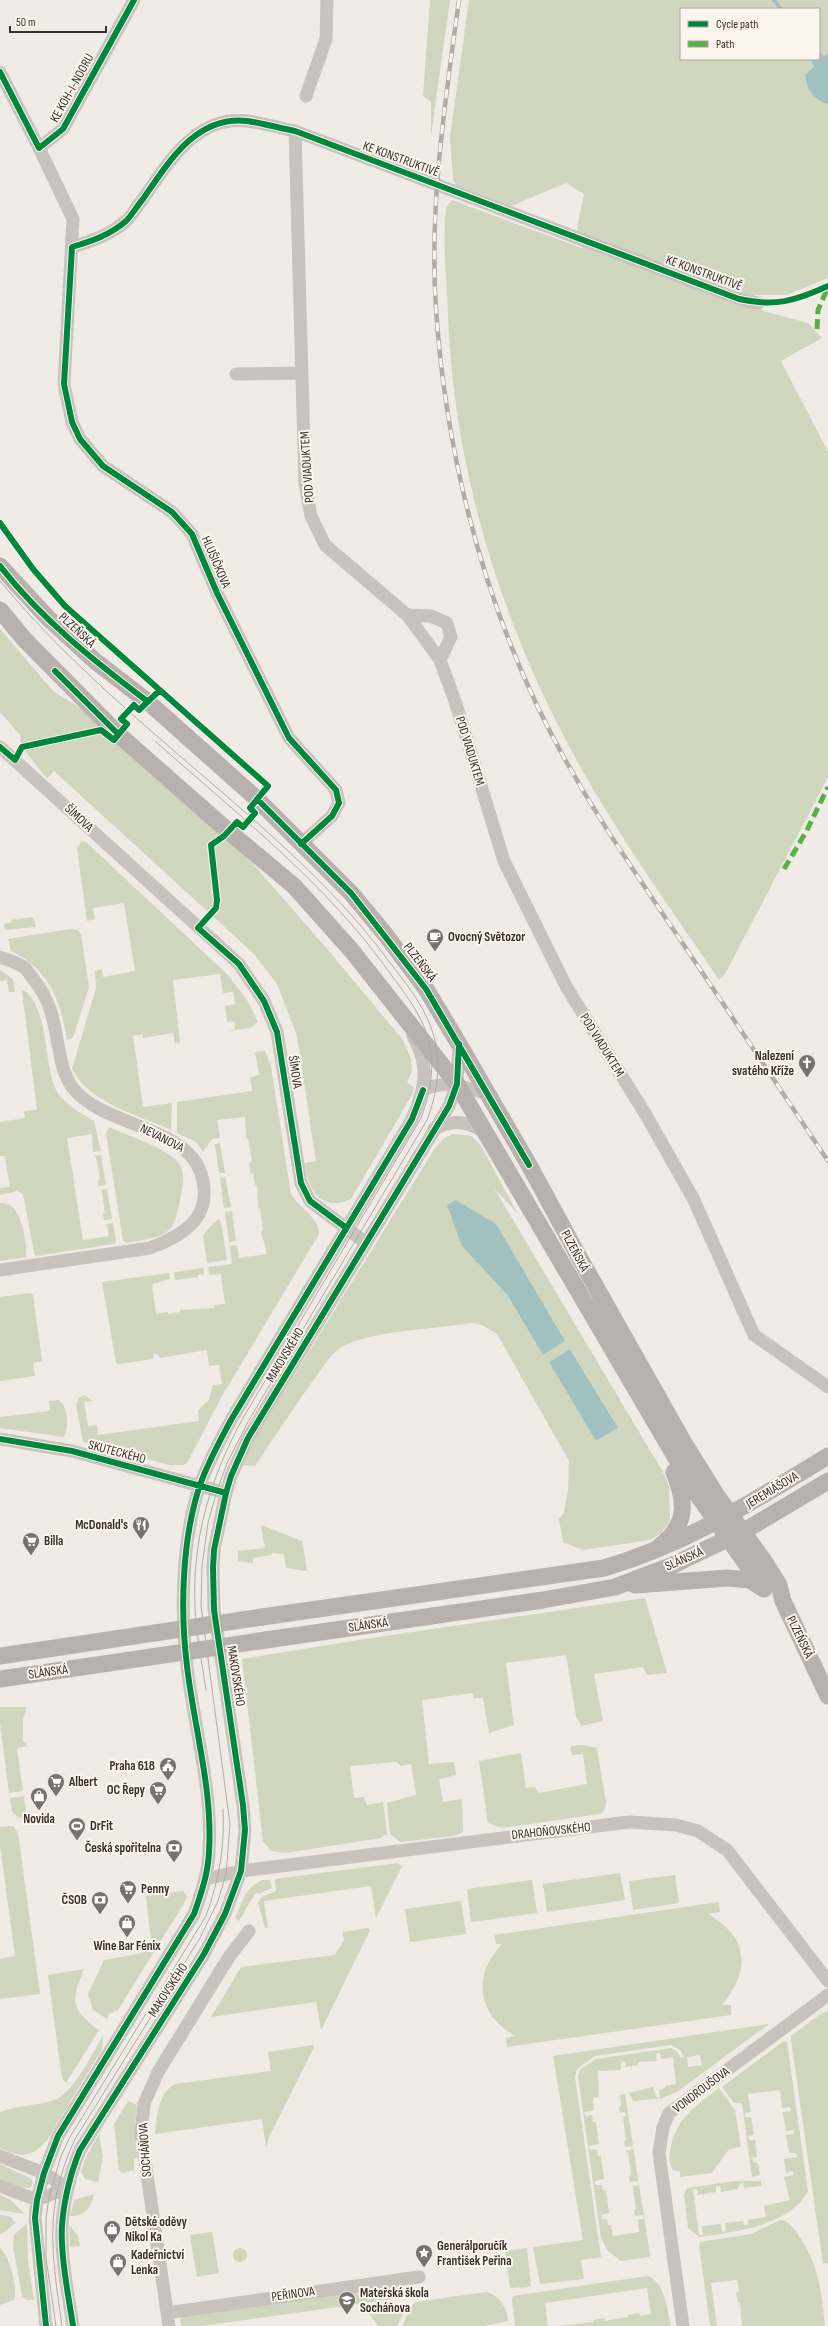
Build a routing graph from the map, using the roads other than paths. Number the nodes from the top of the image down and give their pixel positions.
1 (134, 0) edge
2 (327, 0) edge
3 (0, 72) edge
4 (306, 96) dead end
5 (295, 131) junction
6 (40, 148) junction
7 (72, 247) junction
8 (758, 303) dead end
9 (302, 373) junction
10 (236, 374) dead end
11 (0, 566) edge
12 (0, 610) edge
13 (407, 615) junction
14 (440, 660) junction
15 (0, 747) edge
16 (301, 844) junction
17 (0, 957) edge
18 (402, 1015) junction
19 (459, 1044) junction
20 (457, 1084) junction
21 (424, 1090) junction
22 (488, 1094) junction
23 (434, 1129) junction
24 (487, 1134) junction
25 (345, 1227) junction
26 (366, 1243) junction
27 (0, 1270) edge
28 (828, 1387) edge
29 (654, 1422) junction
30 (0, 1439) edge
31 (828, 1456) edge
32 (828, 1481) edge
33 (200, 1485) junction
34 (226, 1493) junction
35 (723, 1518) junction
36 (744, 1531) junction
37 (728, 1539) junction
38 (651, 1554) junction
39 (615, 1587) junction
40 (764, 1589) junction
41 (783, 1601) junction
42 (0, 1656) edge
43 (0, 1679) edge
44 (828, 1696) edge
45 (241, 1870) junction
46 (205, 1879) junction
47 (249, 1931) dead end
48 (828, 1981) edge
49 (828, 1995) edge
50 (0, 2156) edge
51 (44, 2173) junction
52 (0, 2186) edge
53 (67, 2188) junction
54 (37, 2200) junction
55 (419, 2277) dead end
56 (167, 2313) junction
57 (46, 2326) edge
58 (73, 2326) edge
59 (169, 2326) edge
60 (683, 2326) edge

1 - 6 street, KE KOH-I-NOORU
2 - 4 street
3 - 6 street
5 - 7 street, KE KONSTRUKTIVĚ
5 - 8 street, KE KONSTRUKTIVĚ
5 - 9 street, POD VIADUKTEM
6 - 7 street
7 - 16 street, HLUŠIČKOVA
9 - 10 street
9 - 13 street, POD VIADUKTEM
11 - 16 main road, PLZEŇSKÁ
12 - 18 main road, PLZEŇSKÁ
13 - 14 street, POD VIADUKTEM
13 - 14 street
14 - 28 street, POD VIADUKTEM
15 - 25 street, ŠÍMOVA
16 - 19 main road, PLZEŇSKÁ
17 - 27 street, NEVANOVA
18 - 20 main road, PLZEŇSKÁ
18 - 21 street, MAKOVSKÉHO
19 - 20 street, MAKOVSKÉHO
19 - 22 main road, PLZEŇSKÁ
20 - 21 street
20 - 22 street
20 - 23 street, MAKOVSKÉHO
20 - 24 main road, PLZEŇSKÁ
21 - 25 street, MAKOVSKÉHO
22 - 35 main road, PLZEŇSKÁ
23 - 24 street
23 - 26 street, MAKOVSKÉHO
24 - 29 main road, PLZEŇSKÁ
25 - 26 street, ŠÍMOVA
25 - 33 street, MAKOVSKÉHO
26 - 34 street, MAKOVSKÉHO
29 - 35 main road, PLZEŇSKÁ
29 - 38 main road
30 - 33 street, SKUTECKÉHO
31 - 35 main road, JEREMIÁŠOVA
32 - 36 main road, JEREMIÁŠOVA
33 - 34 street, SKUTECKÉHO
33 - 46 street, MAKOVSKÉHO
34 - 45 street, MAKOVSKÉHO
35 - 36 main road, PLZEŇSKÁ
35 - 37 main road, PLZEŇSKÁ
35 - 38 main road, SLÁNSKÁ
36 - 37 main road
36 - 41 main road, PLZEŇSKÁ
37 - 39 main road, SLÁNSKÁ
37 - 40 main road, PLZEŇSKÁ
38 - 42 main road, SLÁNSKÁ, bridge
39 - 40 main road
39 - 43 main road, SLÁNSKÁ, bridge
40 - 41 main road, PLZEŇSKÁ
41 - 44 main road, PLZEŇSKÁ
45 - 46 street, DRAHOŇOVSKÉHO
45 - 48 street, DRAHOŇOVSKÉHO
45 - 53 street, MAKOVSKÉHO
46 - 51 street, MAKOVSKÉHO
47 - 56 street, SOCHÁŇOVA
49 - 60 street, VONDROUŠOVA
50 - 51 street
51 - 53 street
51 - 54 street, MAKOVSKÉHO
52 - 54 street
53 - 54 street
53 - 58 street, MAKOVSKÉHO
54 - 57 street, MAKOVSKÉHO
55 - 56 street, PEŘINOVA
56 - 59 street, SOCHÁŇOVA

